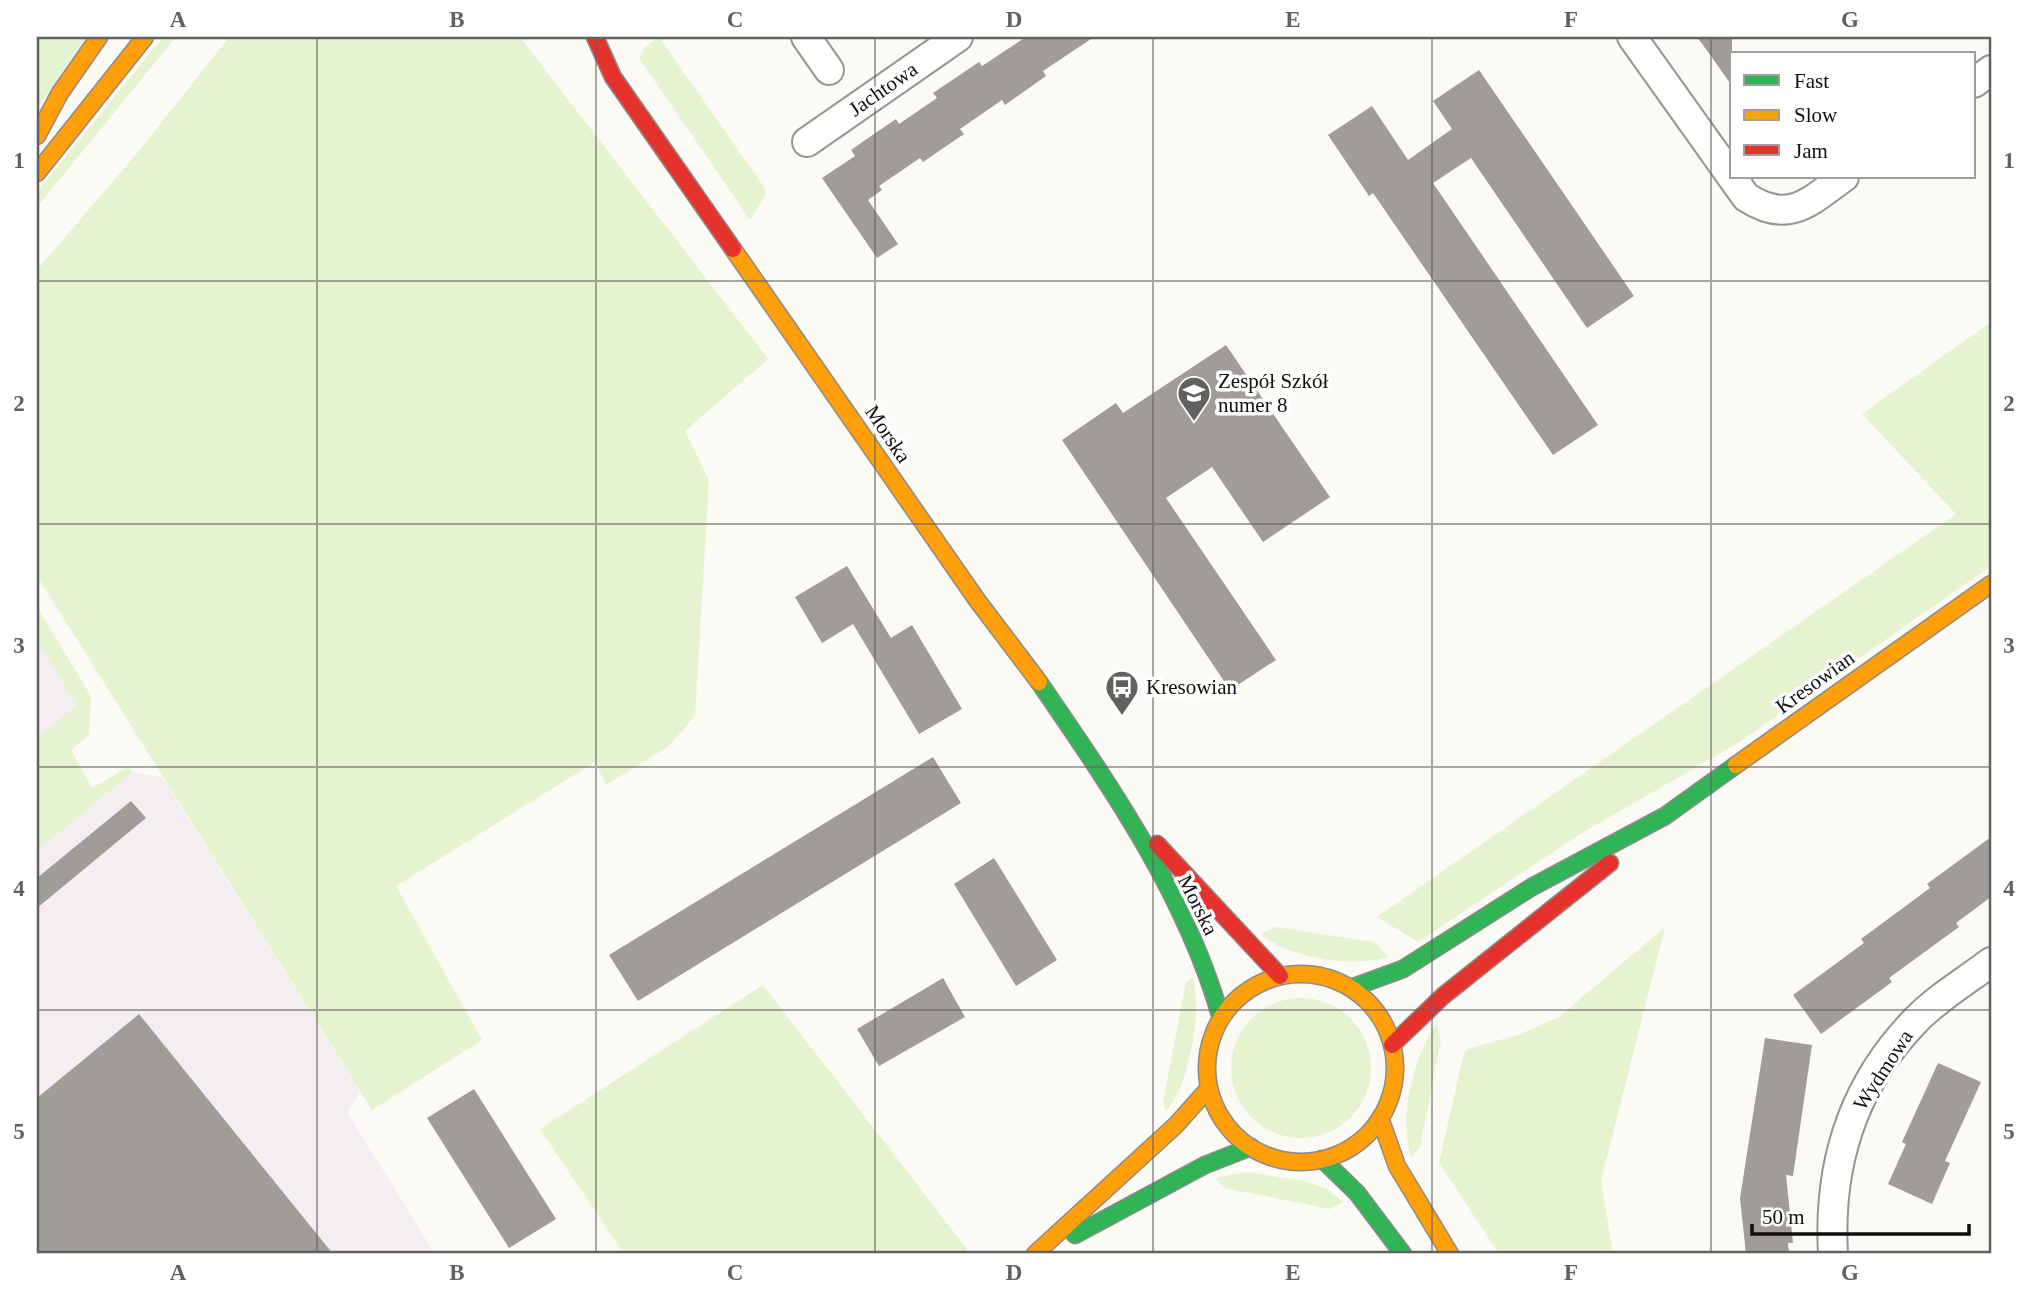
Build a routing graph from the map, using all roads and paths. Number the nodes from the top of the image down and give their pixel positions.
1 (99, 37) edge
2 (145, 37) edge
3 (595, 37) edge
4 (806, 37) edge
5 (958, 37) edge
6 (1632, 37) edge
7 (579, 45) dead end
8 (829, 70) dead end
9 (1991, 70) edge
10 (613, 77) junction
11 (1976, 81) edge
12 (37, 136) edge
13 (807, 142) dead end
14 (37, 173) edge
15 (1730, 175) edge
16 (1732, 178) edge
17 (1843, 178) edge
18 (1991, 584) edge
19 (1129, 814) junction
20 (1665, 816) junction
21 (1991, 962) edge
22 (1280, 976) junction
23 (1351, 989) junction
24 (1221, 1018) junction
25 (1392, 1045) junction
26 (1209, 1088) junction
27 (1380, 1118) junction
28 (1251, 1147) junction
29 (1322, 1159) junction
30 (1037, 1254) edge
31 (1404, 1254) edge
32 (1450, 1254) edge
33 (1833, 1254) edge

1 - 12 main road
2 - 14 main road
3 - 10 main road, Morska
4 - 8 street
5 - 13 street, Jachtowa
6 - 15 street
7 - 10 main road, Morska
9 - 11 street
10 - 19 main road, Morska
16 - 17 street
18 - 20 main road, Kresowian
19 - 22 main road, Morska
19 - 24 main road, Morska
20 - 23 main road, Kresowian
20 - 25 main road, Kresowian
21 - 33 street, Wydmowa
22 - 23 main road
22 - 24 main road
23 - 25 main road
24 - 26 main road
25 - 27 main road
26 - 28 main road
26 - 30 main road
27 - 29 main road
27 - 32 main road
28 - 29 main road
28 - 30 main road
29 - 31 main road

